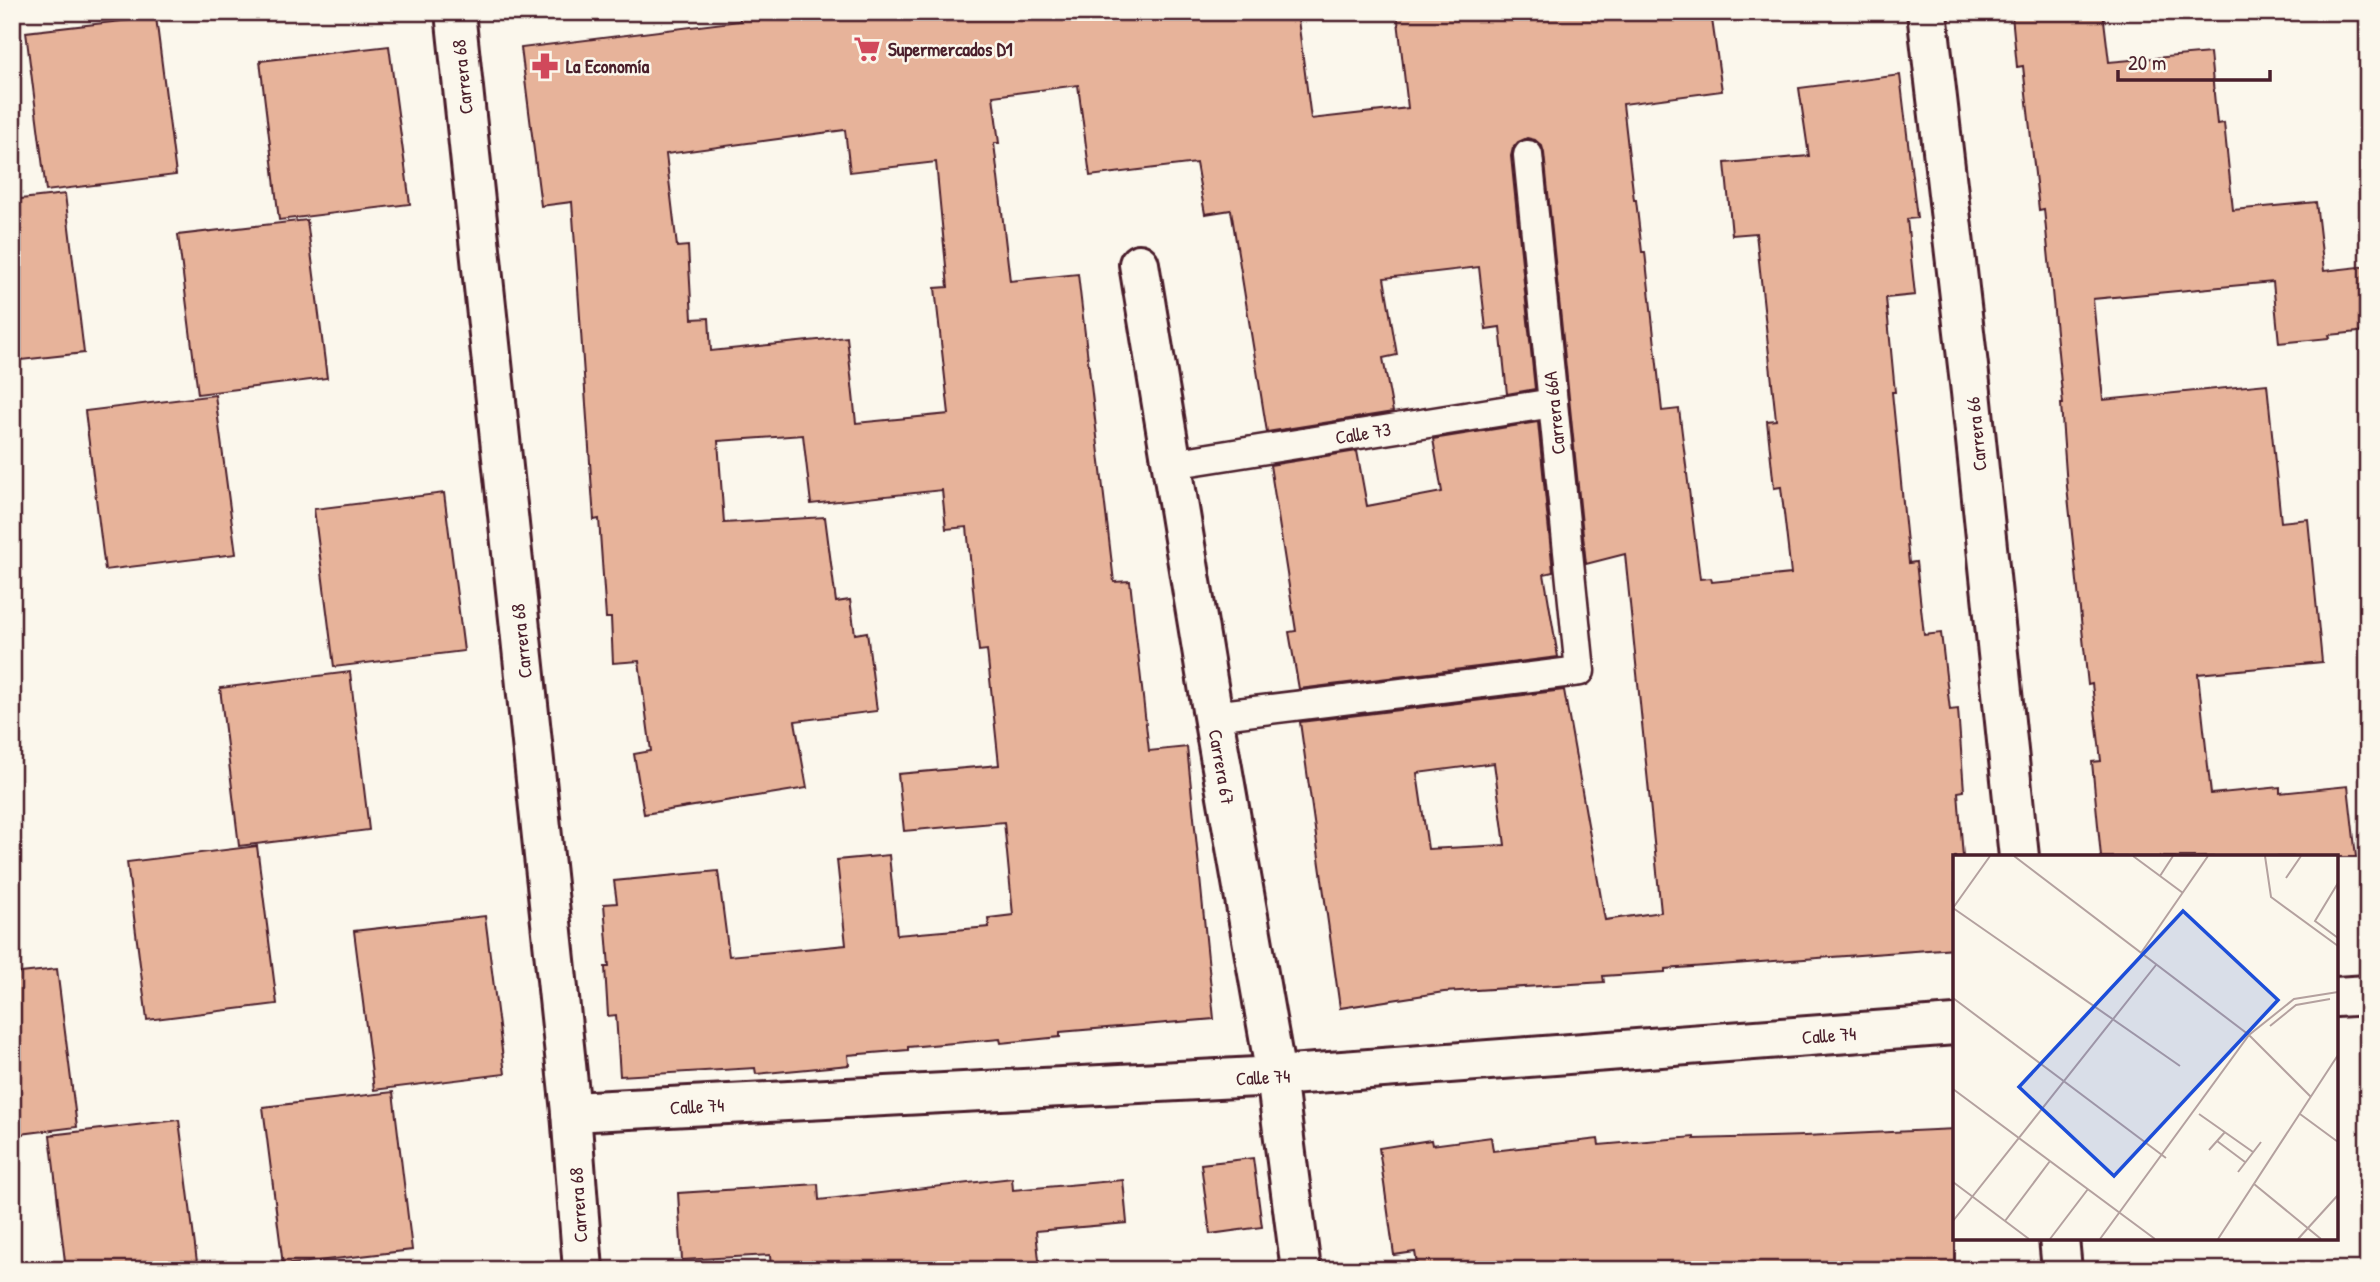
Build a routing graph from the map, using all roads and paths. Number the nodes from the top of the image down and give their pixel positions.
1 (455, 12) edge
2 (1927, 12) edge
3 (1528, 155) dead end
4 (1139, 264) dead end
5 (1553, 403) junction
6 (1172, 464) junction
7 (1213, 716) junction
8 (2020, 855) edge
9 (2368, 995) edge
10 (2338, 997) edge
11 (1953, 1025) edge
12 (1276, 1076) junction
13 (571, 1112) junction
14 (2059, 1240) edge
15 (583, 1270) edge
16 (1301, 1270) edge
17 (2062, 1270) edge

1 - 13 street, Carrera 68
2 - 8 street, Carrera 66
3 - 5 lane, Carrera 66A
4 - 6 street, Carrera 67
5 - 6 lane, Calle 73
5 - 7 lane, Carrera 66A
6 - 7 street, Carrera 67
7 - 12 street, Carrera 67
9 - 10 street
11 - 12 street, Calle 74
12 - 13 street, Calle 74
12 - 16 street, Carrera 67
13 - 15 street, Carrera 68
14 - 17 street

